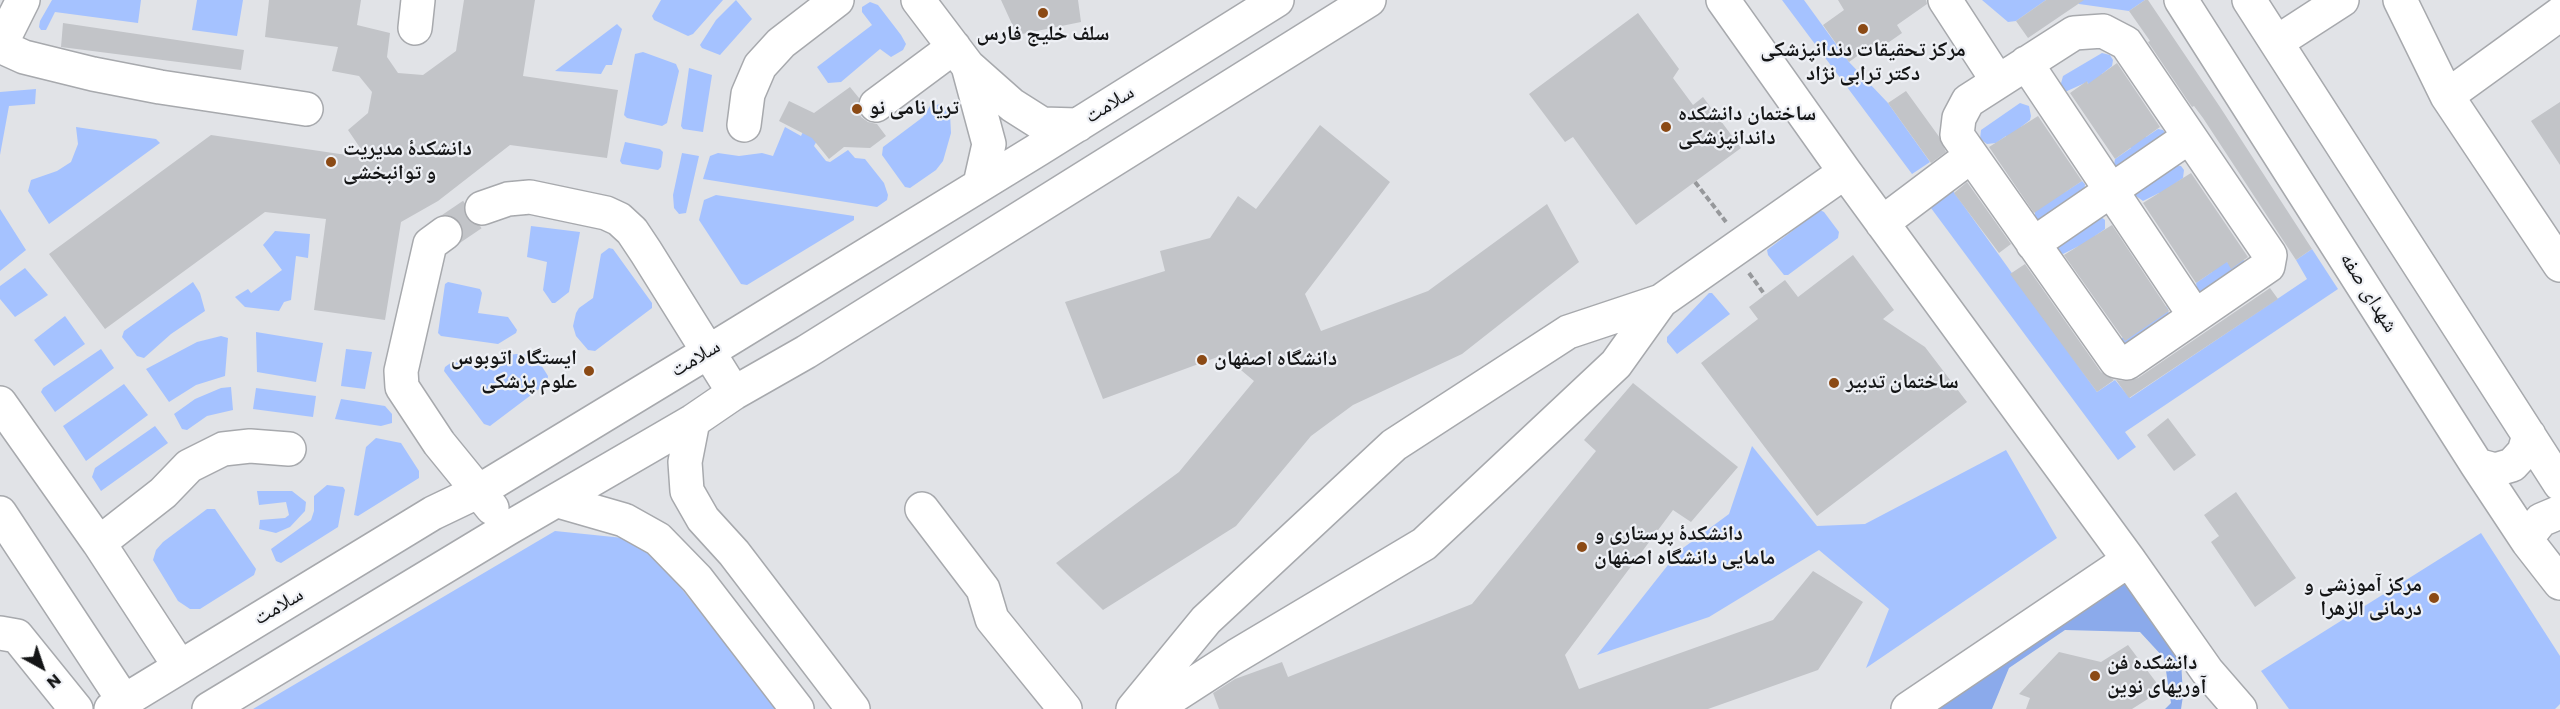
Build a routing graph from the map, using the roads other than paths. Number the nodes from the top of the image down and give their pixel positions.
1 (23, 0) edge
2 (837, 0) edge
3 (918, 0) edge
4 (1277, 0) edge
5 (1369, 0) edge
6 (1723, 0) edge
7 (1945, 0) edge
8 (2181, 0) edge
9 (2249, 0) edge
10 (2342, 0) edge
11 (2400, 0) edge
12 (2560, 14) edge
13 (2277, 42) junction
14 (0, 46) edge
15 (961, 56) junction
16 (2026, 63) junction
17 (1997, 80) junction
18 (2447, 96) junction
19 (876, 105) dead end
20 (306, 109) dead end
21 (744, 125) dead end
22 (1078, 125) junction
23 (2189, 137) junction
24 (1971, 156) junction
25 (1845, 172) junction
26 (980, 184) junction
27 (2112, 192) junction
28 (482, 208) tunnel mouth
29 (1882, 222) junction
30 (445, 233) tunnel mouth
31 (2033, 243) junction
32 (2560, 265) edge
33 (1662, 301) junction
34 (2195, 316) junction
35 (708, 352) junction
36 (734, 393) junction
37 (0, 403) edge
38 (693, 421) junction
39 (2529, 435) junction
40 (289, 449) dead end
41 (2478, 465) junction
42 (2560, 484) edge
43 (479, 491) junction
44 (558, 501) junction
45 (922, 509) dead end
46 (2560, 512) edge
47 (0, 513) edge
48 (507, 529) junction
49 (2528, 542) junction
50 (99, 543) junction
51 (2129, 560) junction
52 (2560, 584) edge
53 (0, 633) edge
54 (180, 667) junction
55 (2207, 672) junction
56 (117, 705) edge
57 (1906, 708) edge
58 (76, 709) edge
59 (209, 709) edge
60 (796, 709) edge
61 (853, 709) edge
62 (1065, 709) edge
63 (1133, 709) edge
64 (1154, 709) edge
65 (2207, 709) edge
66 (2240, 709) edge

1 - 14 main road
2 - 21 main road
3 - 15 main road
4 - 22 main road, سلامت
5 - 36 main road
6 - 25 main road
7 - 17 main road
8 - 41 main road, شهدای صفه
9 - 13 main road
10 - 13 main road
11 - 18 main road
12 - 18 main road
13 - 39 main road
14 - 20 main road
15 - 19 main road
15 - 22 main road
15 - 26 main road
16 - 17 main road
16 - 23 main road
16 - 27 main road
17 - 24 main road
18 - 32 main road
22 - 26 main road, سلامت
23 - 27 main road
23 - 34 main road
24 - 29 main road
24 - 31 main road
25 - 29 main road
25 - 33 main road
26 - 35 main road, سلامت
27 - 31 main road
27 - 34 main road
28 - 35 main road
29 - 51 main road
30 - 43 main road
31 - 34 main road
33 - 63 main road
33 - 64 main road
35 - 36 main road
35 - 43 main road, سلامت
36 - 38 main road
37 - 50 main road
38 - 44 main road
38 - 61 main road
39 - 41 main road
39 - 42 main road
40 - 50 main road
41 - 49 main road, شهدای صفه
43 - 48 main road
43 - 54 main road, سلامت
44 - 48 main road
44 - 60 main road
45 - 62 main road
46 - 49 main road
47 - 56 main road
48 - 59 main road
49 - 52 main road, شهدای صفه
50 - 54 main road
51 - 55 main road
51 - 57 main road
53 - 58 main road
54 - 56 main road, سلامت
55 - 65 main road
55 - 66 main road

